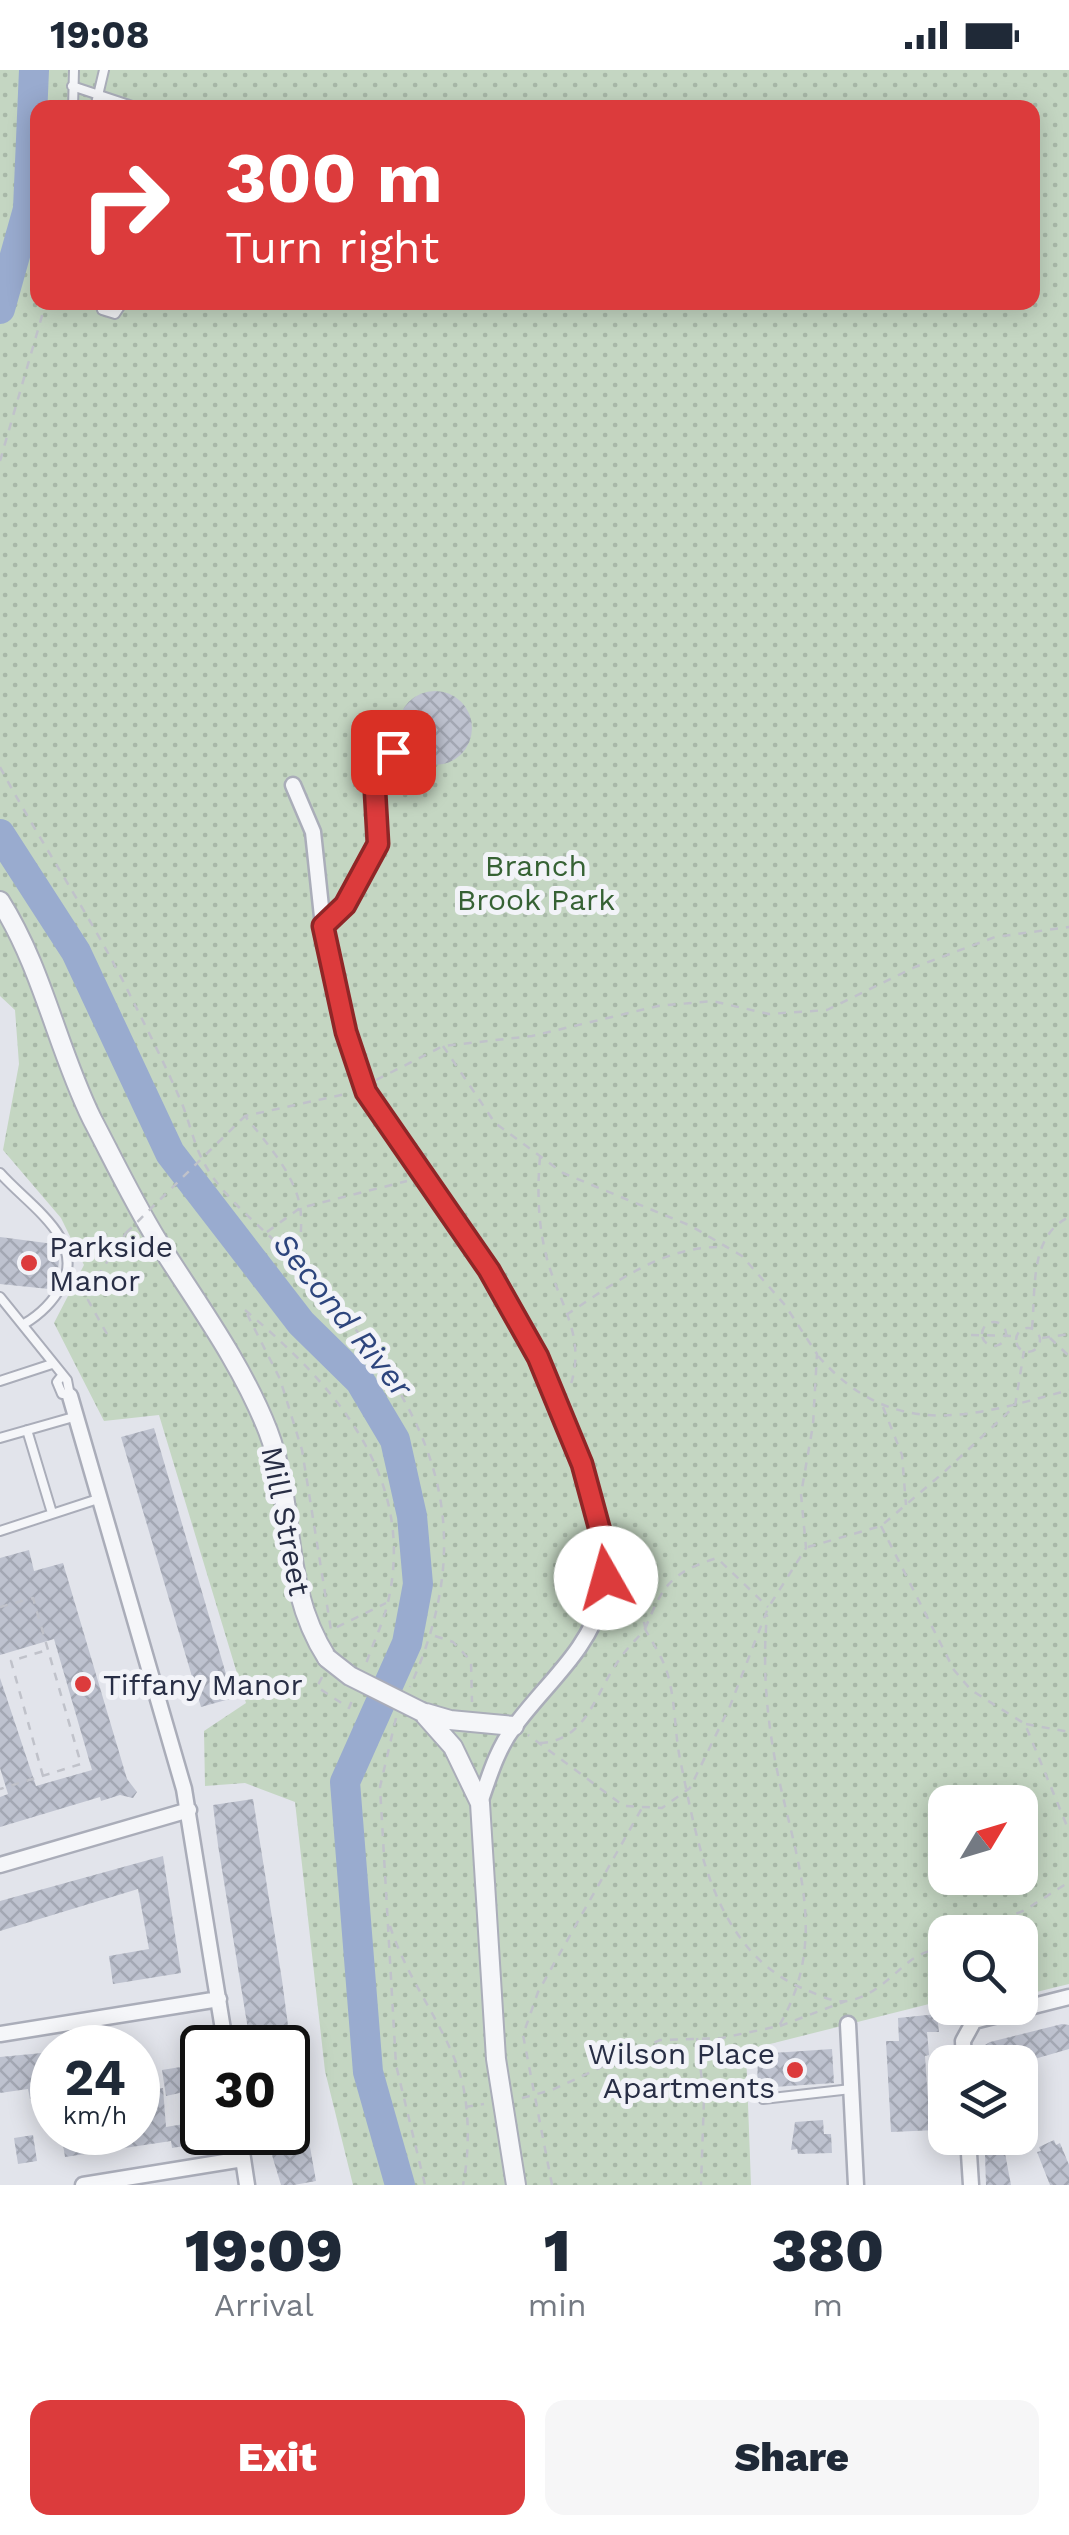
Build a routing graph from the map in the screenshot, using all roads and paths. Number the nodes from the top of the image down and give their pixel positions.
1 (74, 70) edge
2 (104, 70) edge
3 (72, 86) junction
4 (96, 93) junction
5 (73, 100) edge
6 (96, 100) edge
7 (116, 100) edge
8 (44, 310) edge
9 (0, 461) edge
10 (393, 752) dead end
11 (0, 766) edge
12 (293, 785) dead end
13 (0, 902) edge
14 (323, 926) junction
15 (1069, 927) edge
16 (443, 1046) junction
17 (364, 1086) junction
18 (246, 1116) junction
19 (540, 1156) junction
20 (0, 1173) edge
21 (423, 1178) junction
22 (300, 1208) junction
23 (1069, 1217) edge
24 (267, 1232) junction
25 (726, 1247) junction
26 (300, 1266) junction
27 (0, 1297) edge
28 (566, 1315) junction
29 (24, 1324) junction
30 (1032, 1328) junction
31 (107, 1334) dead end
32 (1007, 1334) junction
33 (1069, 1334) edge
34 (972, 1335) dead end
35 (982, 1335) junction
36 (1017, 1337) junction
37 (1049, 1337) junction
38 (1040, 1338) junction
39 (1024, 1351) junction
40 (817, 1354) junction
41 (1069, 1356) edge
42 (52, 1364) junction
43 (0, 1381) edge
44 (1069, 1390) edge
45 (70, 1395) joint
46 (882, 1406) junction
47 (1014, 1406) junction
48 (561, 1412) junction
49 (76, 1416) junction
50 (27, 1430) junction
51 (0, 1438) edge
52 (101, 1498) junction
53 (906, 1505) junction
54 (52, 1513) junction
55 (616, 1526) dead end
56 (881, 1526) junction
57 (0, 1531) edge
58 (806, 1548) junction
59 (388, 1602) junction
60 (0, 1607) edge
61 (768, 1608) junction
62 (645, 1629) junction
63 (434, 1635) junction
64 (48, 1650) junction
65 (326, 1665) junction
66 (416, 1672) dead end
67 (362, 1673) dead end
68 (356, 1691) dead end
69 (472, 1710) dead end
70 (422, 1712) junction
71 (1025, 1724) junction
72 (514, 1726) junction
73 (1069, 1732) edge
74 (389, 1733) dead end
75 (538, 1743) junction
76 (43, 1776) junction
77 (690, 1788) junction
78 (0, 1789) edge
79 (480, 1802) junction
80 (642, 1807) junction
81 (189, 1810) junction
82 (1069, 1830) edge
83 (0, 1864) edge
84 (1069, 1882) edge
85 (1013, 1915) edge
86 (388, 1920) junction
87 (928, 1952) edge
88 (795, 1985) junction
89 (1069, 1997) edge
90 (218, 1999) junction
91 (846, 2001) junction
92 (848, 2024) dead end
93 (222, 2025) edge
94 (779, 2026) junction
95 (0, 2034) edge
96 (697, 2038) junction
97 (962, 2045) edge
98 (851, 2090) junction
99 (536, 2096) junction
100 (763, 2099) dead end
101 (502, 2101) junction
102 (465, 2107) junction
103 (242, 2155) edge
104 (969, 2155) edge
105 (243, 2160) junction
106 (83, 2185) edge
107 (246, 2185) edge
108 (425, 2185) edge
109 (462, 2185) edge
110 (516, 2185) edge
111 (552, 2185) edge
112 (701, 2185) edge
113 (856, 2185) edge
114 (971, 2185) edge

1 - 3 lane
2 - 4 lane
3 - 4 lane
3 - 5 lane
4 - 6 lane
4 - 7 lane
8 - 9 path
10 - 14 lane
11 - 24 path
12 - 14 street
13 - 65 street, Mill Street
14 - 17 street
15 - 16 path
16 - 17 path
16 - 19 path
17 - 18 path
17 - 21 street
18 - 22 path
18 - 31 path, bridge
19 - 25 path
19 - 28 path
20 - 29 lane
21 - 22 path
21 - 48 street
22 - 24 path
22 - 26 path
23 - 30 path
24 - 26 path
25 - 28 path
25 - 40 path
26 - 63 path
27 - 29 lane
28 - 48 path
29 - 42 lane
30 - 36 path
30 - 38 path
32 - 35 path
32 - 35 path
32 - 35 path
32 - 36 path
33 - 37 path
34 - 35 path
36 - 39 path
37 - 38 path
37 - 41 path
38 - 39 path
39 - 47 path
40 - 46 path
40 - 58 path
42 - 43 lane
42 - 45 lane
44 - 47 path
45 - 49 street
46 - 47 path
46 - 53 path
47 - 53 path
48 - 72 street
49 - 50 lane
49 - 52 street
50 - 51 lane
50 - 54 lane
52 - 54 lane
52 - 81 street
53 - 56 path
54 - 57 lane
55 - 62 path
56 - 58 path
56 - 71 path
58 - 61 path
59 - 59 path
59 - 67 path
60 - 64 path
61 - 62 path
61 - 77 path
61 - 88 path
62 - 75 path
62 - 77 path
63 - 66 path
63 - 69 path
64 - 76 path
64 - 76 path
65 - 68 path
65 - 70 street, Mill Street, bridge
70 - 72 street
70 - 79 street, Mill Street
71 - 73 path
71 - 82 path
72 - 75 path
72 - 79 street
74 - 86 path
75 - 80 path
76 - 78 path
77 - 80 path
77 - 88 path
79 - 101 street, Mill Street
80 - 99 path
81 - 83 street
81 - 90 street
84 - 85 path
86 - 102 path
86 - 108 path
87 - 91 path
88 - 91 path
88 - 94 path
89 - 97 street
90 - 93 street
90 - 95 street
91 - 94 path
92 - 98 street
94 - 96 path
96 - 99 path
96 - 112 path
98 - 100 lane
98 - 113 street
99 - 101 path
99 - 111 path
101 - 102 path
101 - 110 street, Mill Street
102 - 109 path
103 - 105 street
104 - 114 street
105 - 106 street
105 - 107 street

